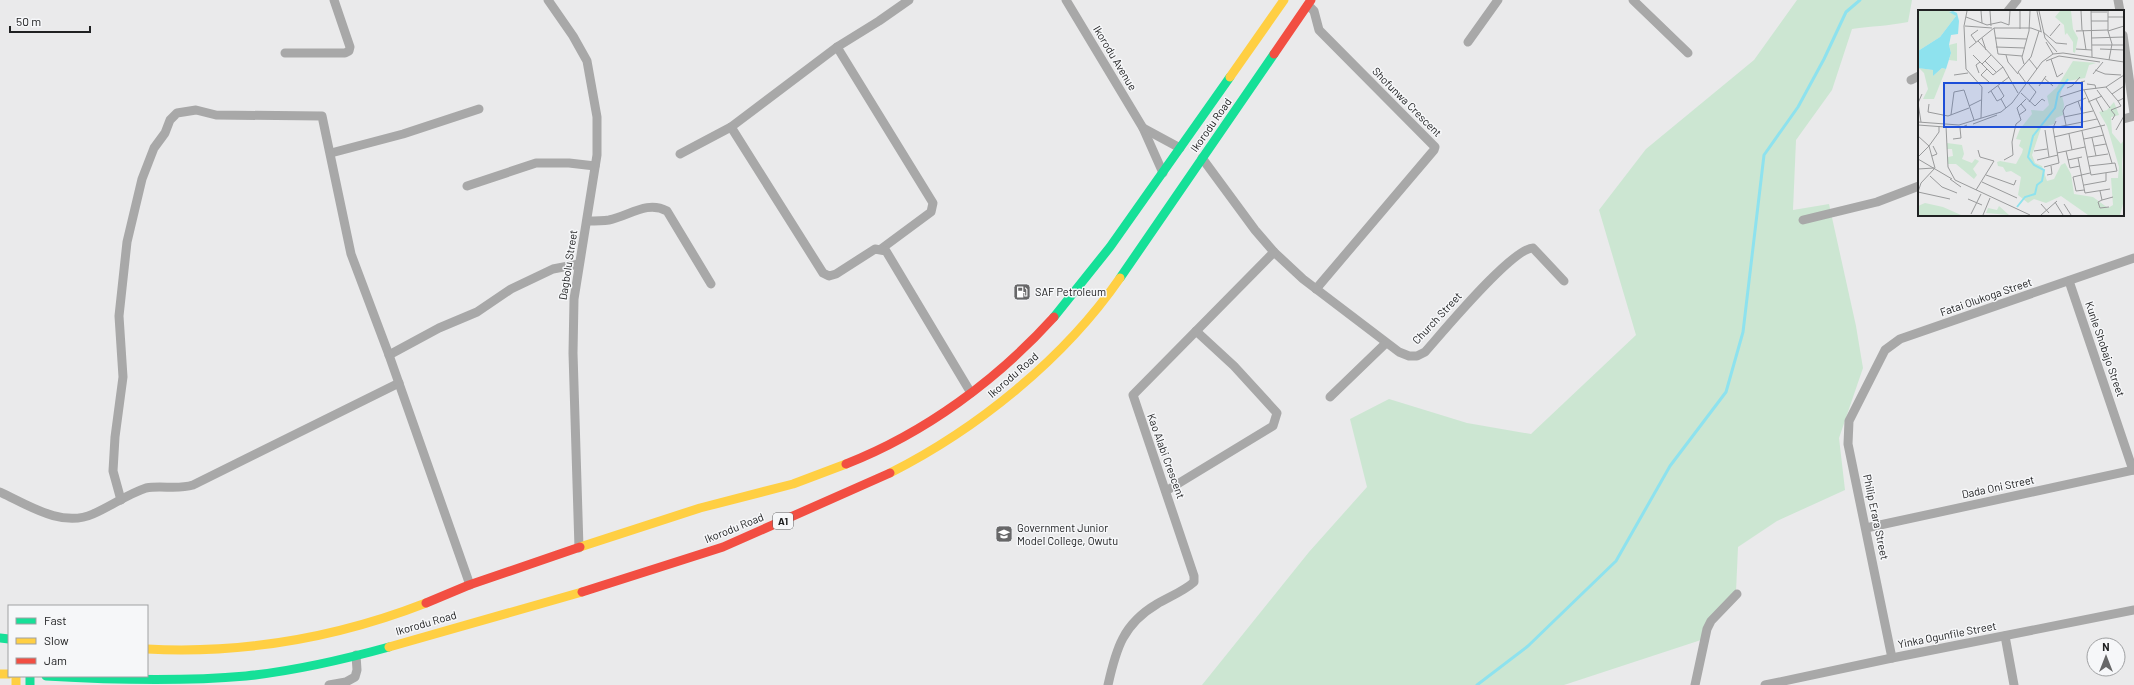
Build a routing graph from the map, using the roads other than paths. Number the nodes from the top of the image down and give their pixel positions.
1 (334, 0) edge
2 (548, 0) edge
3 (909, 0) edge
4 (1066, 0) edge
5 (1498, 0) edge
6 (1633, 0) edge
7 (2017, 0) edge
8 (2118, 0) edge
9 (1280, 2) edge
10 (1310, 2) edge
11 (2009, 10) edge
12 (2120, 10) edge
13 (1468, 42) dead end
14 (2124, 42) edge
15 (836, 47) junction
16 (285, 53) dead end
17 (1688, 53) dead end
18 (479, 109) dead end
19 (2134, 114) edge
20 (2124, 119) edge
21 (730, 127) junction
22 (1143, 128) junction
23 (1180, 148) junction
24 (331, 153) junction
25 (680, 154) dead end
26 (1202, 158) junction
27 (595, 166) junction
28 (1163, 173) junction
29 (467, 186) dead end
30 (1918, 186) edge
31 (1803, 220) dead end
32 (587, 221) junction
33 (881, 249) junction
34 (1274, 252) junction
35 (2134, 258) edge
36 (580, 264) junction
37 (1564, 281) dead end
38 (2069, 281) junction
39 (711, 284) dead end
40 (1316, 289) junction
41 (1196, 331) junction
42 (1386, 343) junction
43 (389, 355) junction
44 (399, 383) junction
45 (1866, 385) joint
46 (971, 393) junction
47 (1330, 397) dead end
48 (2133, 470) edge
49 (1166, 491) junction
50 (0, 492) edge
51 (121, 500) junction
52 (1866, 528) junction
53 (579, 548) junction
54 (470, 585) junction
55 (1737, 594) dead end
56 (2134, 610) edge
57 (2005, 636) junction
58 (148, 649) edge
59 (356, 655) junction
60 (1892, 658) junction
61 (62, 677) edge
62 (78, 678) junction
63 (59, 685) edge
64 (329, 685) edge
65 (1108, 685) edge
66 (1695, 685) edge
67 (1765, 685) edge
68 (2014, 685) edge

1 - 16 street
2 - 27 street, Dagbolu Street
3 - 15 street
4 - 22 street, Ikorodu Avenue
5 - 13 street
6 - 17 street
7 - 11 street
8 - 12 street
9 - 23 main road, Ikorodu Road
10 - 26 main road, Ikorodu Road / A1
10 - 40 street, Shofunwa Crescent
14 - 19 street
15 - 21 street
15 - 33 street
18 - 24 street
19 - 20 street
21 - 25 street
21 - 33 street
22 - 23 street
22 - 28 street, Ikorodu Avenue
23 - 28 main road, Ikorodu Road
24 - 43 street
24 - 51 street
26 - 34 street, Church Street
26 - 59 main road, Ikorodu Road / A1
27 - 29 street
27 - 32 street, Dagbolu Street
28 - 46 main road, Ikorodu Road
30 - 31 street
32 - 36 street, Dagbolu Street
32 - 39 street
33 - 46 street
34 - 40 street, Church Street
34 - 41 street, Kao Alabi Crescent
35 - 38 street, Fatai Olukoga Street
36 - 43 street
36 - 53 street, Dagbolu Street
37 - 42 street, Church Street
38 - 45 street, Fatai Olukoga Street
38 - 48 street, Kunle Shobajo Street
40 - 42 street, Church Street
41 - 49 street, Kao Alabi Crescent
41 - 49 street
42 - 47 street
43 - 44 street
44 - 51 street
44 - 54 street
45 - 52 street, Philip Erara Street
46 - 53 main road, Ikorodu Road
48 - 52 street, Dada Oni Street
49 - 65 street, Kao Alabi Crescent
50 - 51 street
52 - 60 street, Philip Erara Street
53 - 54 main road, Ikorodu Road
54 - 58 main road, Ikorodu Road
55 - 66 street
56 - 57 street, Yinka Ogunfile Street
57 - 60 street, Yinka Ogunfile Street
57 - 68 street
59 - 62 main road, Ikorodu Road / A1
59 - 64 street
60 - 67 street, Yinka Ogunfile Street
61 - 62 main road, Ikorodu Road / A1
62 - 63 main road

